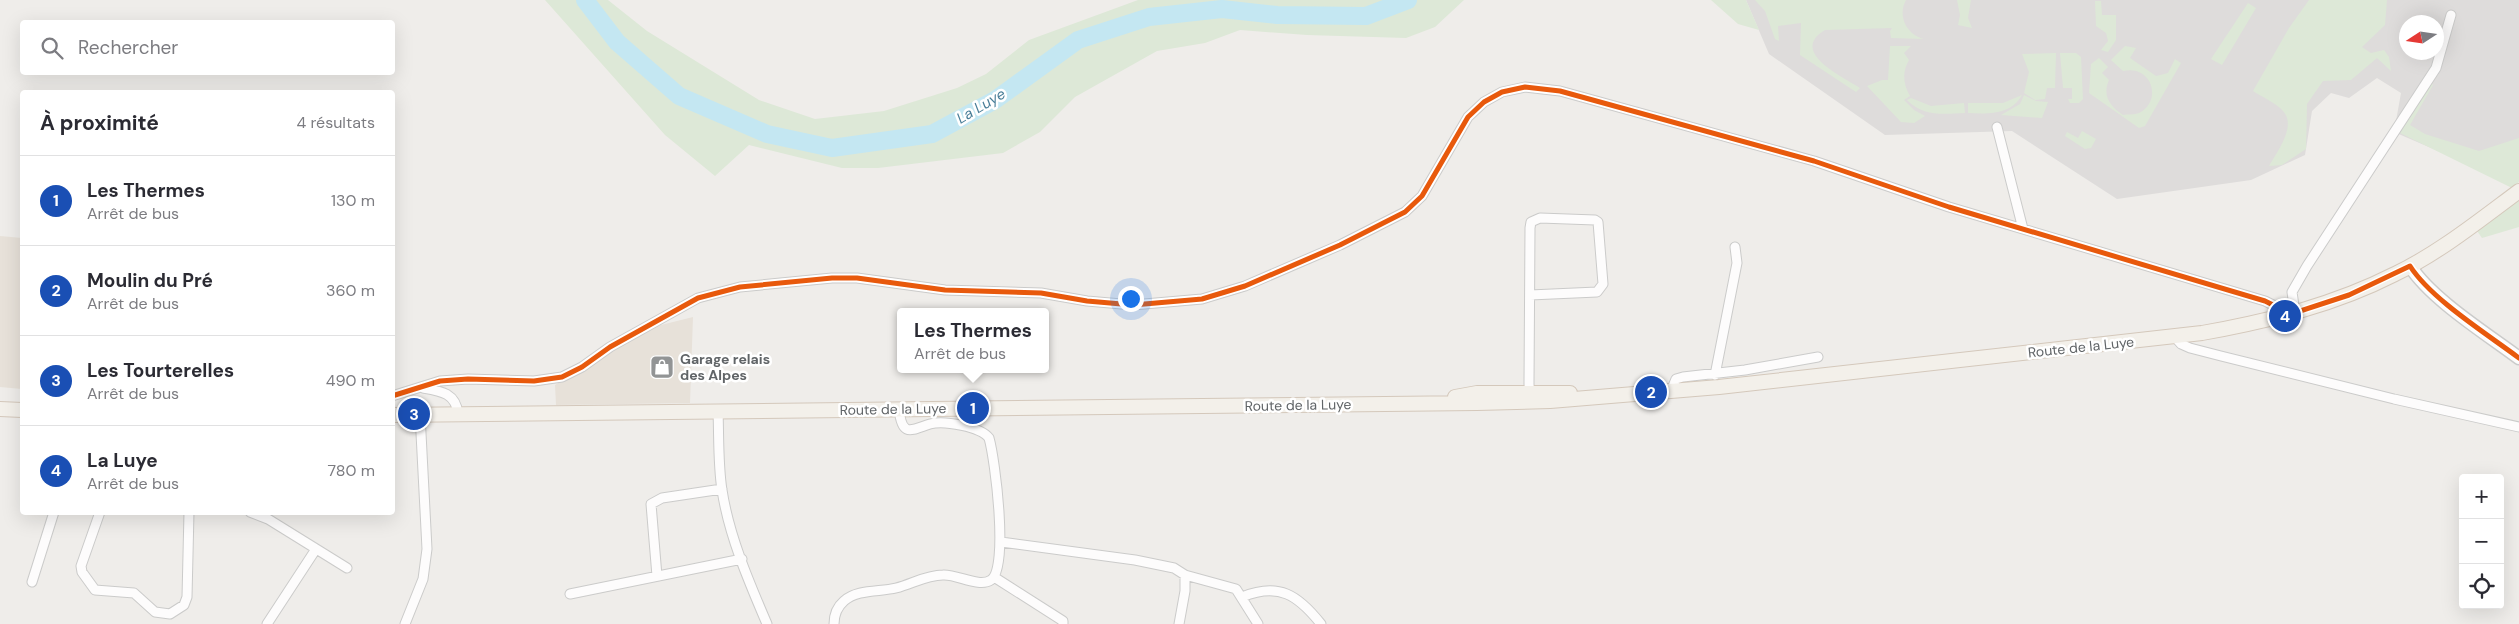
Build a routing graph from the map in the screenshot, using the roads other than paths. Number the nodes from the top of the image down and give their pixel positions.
1 (2451, 15) dead end
2 (1997, 127) dead end
3 (2519, 191) edge
4 (2023, 229) junction
5 (1735, 247) dead end
6 (2410, 266) junction
7 (1530, 295) junction
8 (2290, 314) junction
9 (2174, 336) junction
10 (1818, 358) dead end
11 (2519, 358) edge
12 (1715, 375) junction
13 (420, 387) junction
14 (1670, 391) junction
15 (395, 395) edge
16 (1530, 397) junction
17 (0, 409) edge
18 (899, 409) junction
19 (20, 410) edge
20 (718, 410) junction
21 (420, 414) junction
22 (458, 414) junction
23 (395, 415) edge
24 (2519, 427) edge
25 (722, 489) junction
26 (53, 515) edge
27 (99, 515) edge
28 (188, 515) edge
29 (269, 516) edge
30 (1001, 542) junction
31 (316, 549) junction
32 (742, 558) junction
33 (347, 568) dead end
34 (1185, 575) junction
35 (656, 576) junction
36 (994, 577) junction
37 (32, 582) dead end
38 (570, 594) dead end
39 (1242, 597) junction
40 (266, 624) edge
41 (405, 624) edge
42 (768, 624) edge
43 (834, 624) edge
44 (1063, 624) edge
45 (1179, 624) edge
46 (1258, 624) edge
47 (1321, 624) edge

1 - 8 street
2 - 4 street
3 - 6 main road, Route de la Luye
4 - 8 street
4 - 13 street
5 - 12 street
6 - 8 main road, Route de la Luye
6 - 11 street
7 - 7 street
7 - 16 street
8 - 9 main road, Route de la Luye
9 - 14 main road, Route de la Luye
9 - 24 street
10 - 12 street
12 - 14 street
13 - 15 street
13 - 22 street
14 - 16 main road, Route de la Luye
16 - 18 main road, Route de la Luye
17 - 19 main road
18 - 20 main road, Route de la Luye
18 - 30 street
20 - 22 main road, Route de la Luye
20 - 25 street
21 - 22 main road, Route de la Luye
21 - 23 main road, Route de la Luye
21 - 41 street
25 - 32 street
25 - 35 street
26 - 37 street
27 - 28 street
29 - 31 street
30 - 34 street
30 - 36 street
31 - 33 street
31 - 40 street
32 - 35 street
32 - 42 street
34 - 39 street
34 - 45 street
35 - 38 street
36 - 43 street
36 - 44 street
39 - 46 street
39 - 47 street

